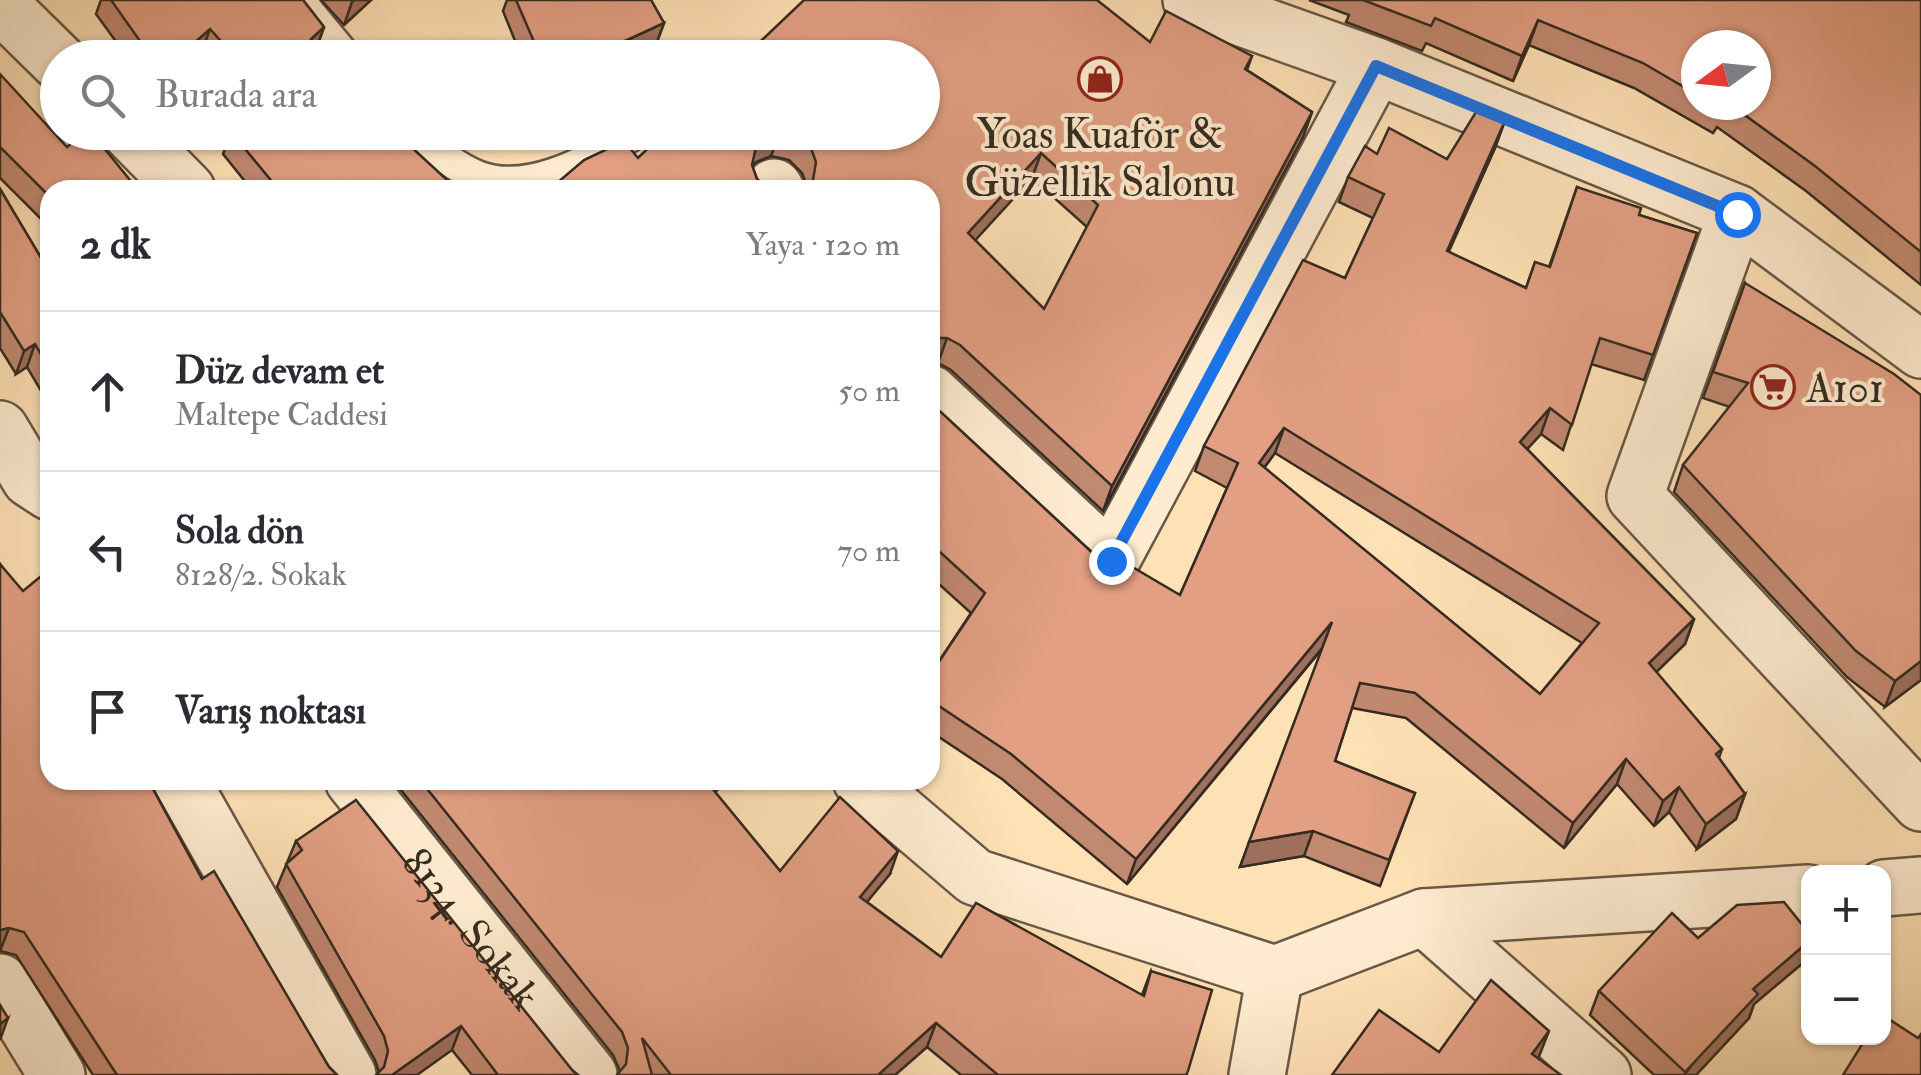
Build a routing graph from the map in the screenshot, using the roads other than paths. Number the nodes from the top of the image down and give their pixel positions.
1 (299, 0) edge
2 (1190, 0) edge
3 (20, 8) edge
4 (43, 40) edge
5 (332, 40) edge
6 (1376, 66) junction
7 (148, 150) edge
8 (436, 150) edge
9 (604, 150) edge
10 (177, 180) edge
11 (498, 180) edge
12 (511, 180) edge
13 (1737, 214) junction
14 (1921, 350) edge
15 (940, 402) edge
16 (0, 429) edge
17 (40, 486) edge
18 (187, 790) edge
19 (361, 790) edge
20 (874, 790) edge
21 (1921, 803) edge
22 (1921, 885) edge
23 (1891, 887) edge
24 (1801, 892) edge
25 (1424, 917) junction
26 (1276, 974) junction
27 (0, 982) edge
28 (57, 1075) edge
29 (348, 1075) edge
30 (590, 1075) edge
31 (1257, 1075) edge
32 (1604, 1075) edge

1 - 5 lane
2 - 6 street
3 - 4 street
6 - 13 street
6 - 15 street
7 - 10 street
8 - 11 lane
9 - 12 lane
13 - 14 street
13 - 21 street
16 - 17 street
18 - 29 street
19 - 30 street, 8134. Sokak
20 - 26 street
22 - 23 street
24 - 25 street
25 - 26 street
25 - 32 street
26 - 31 street
27 - 28 street

